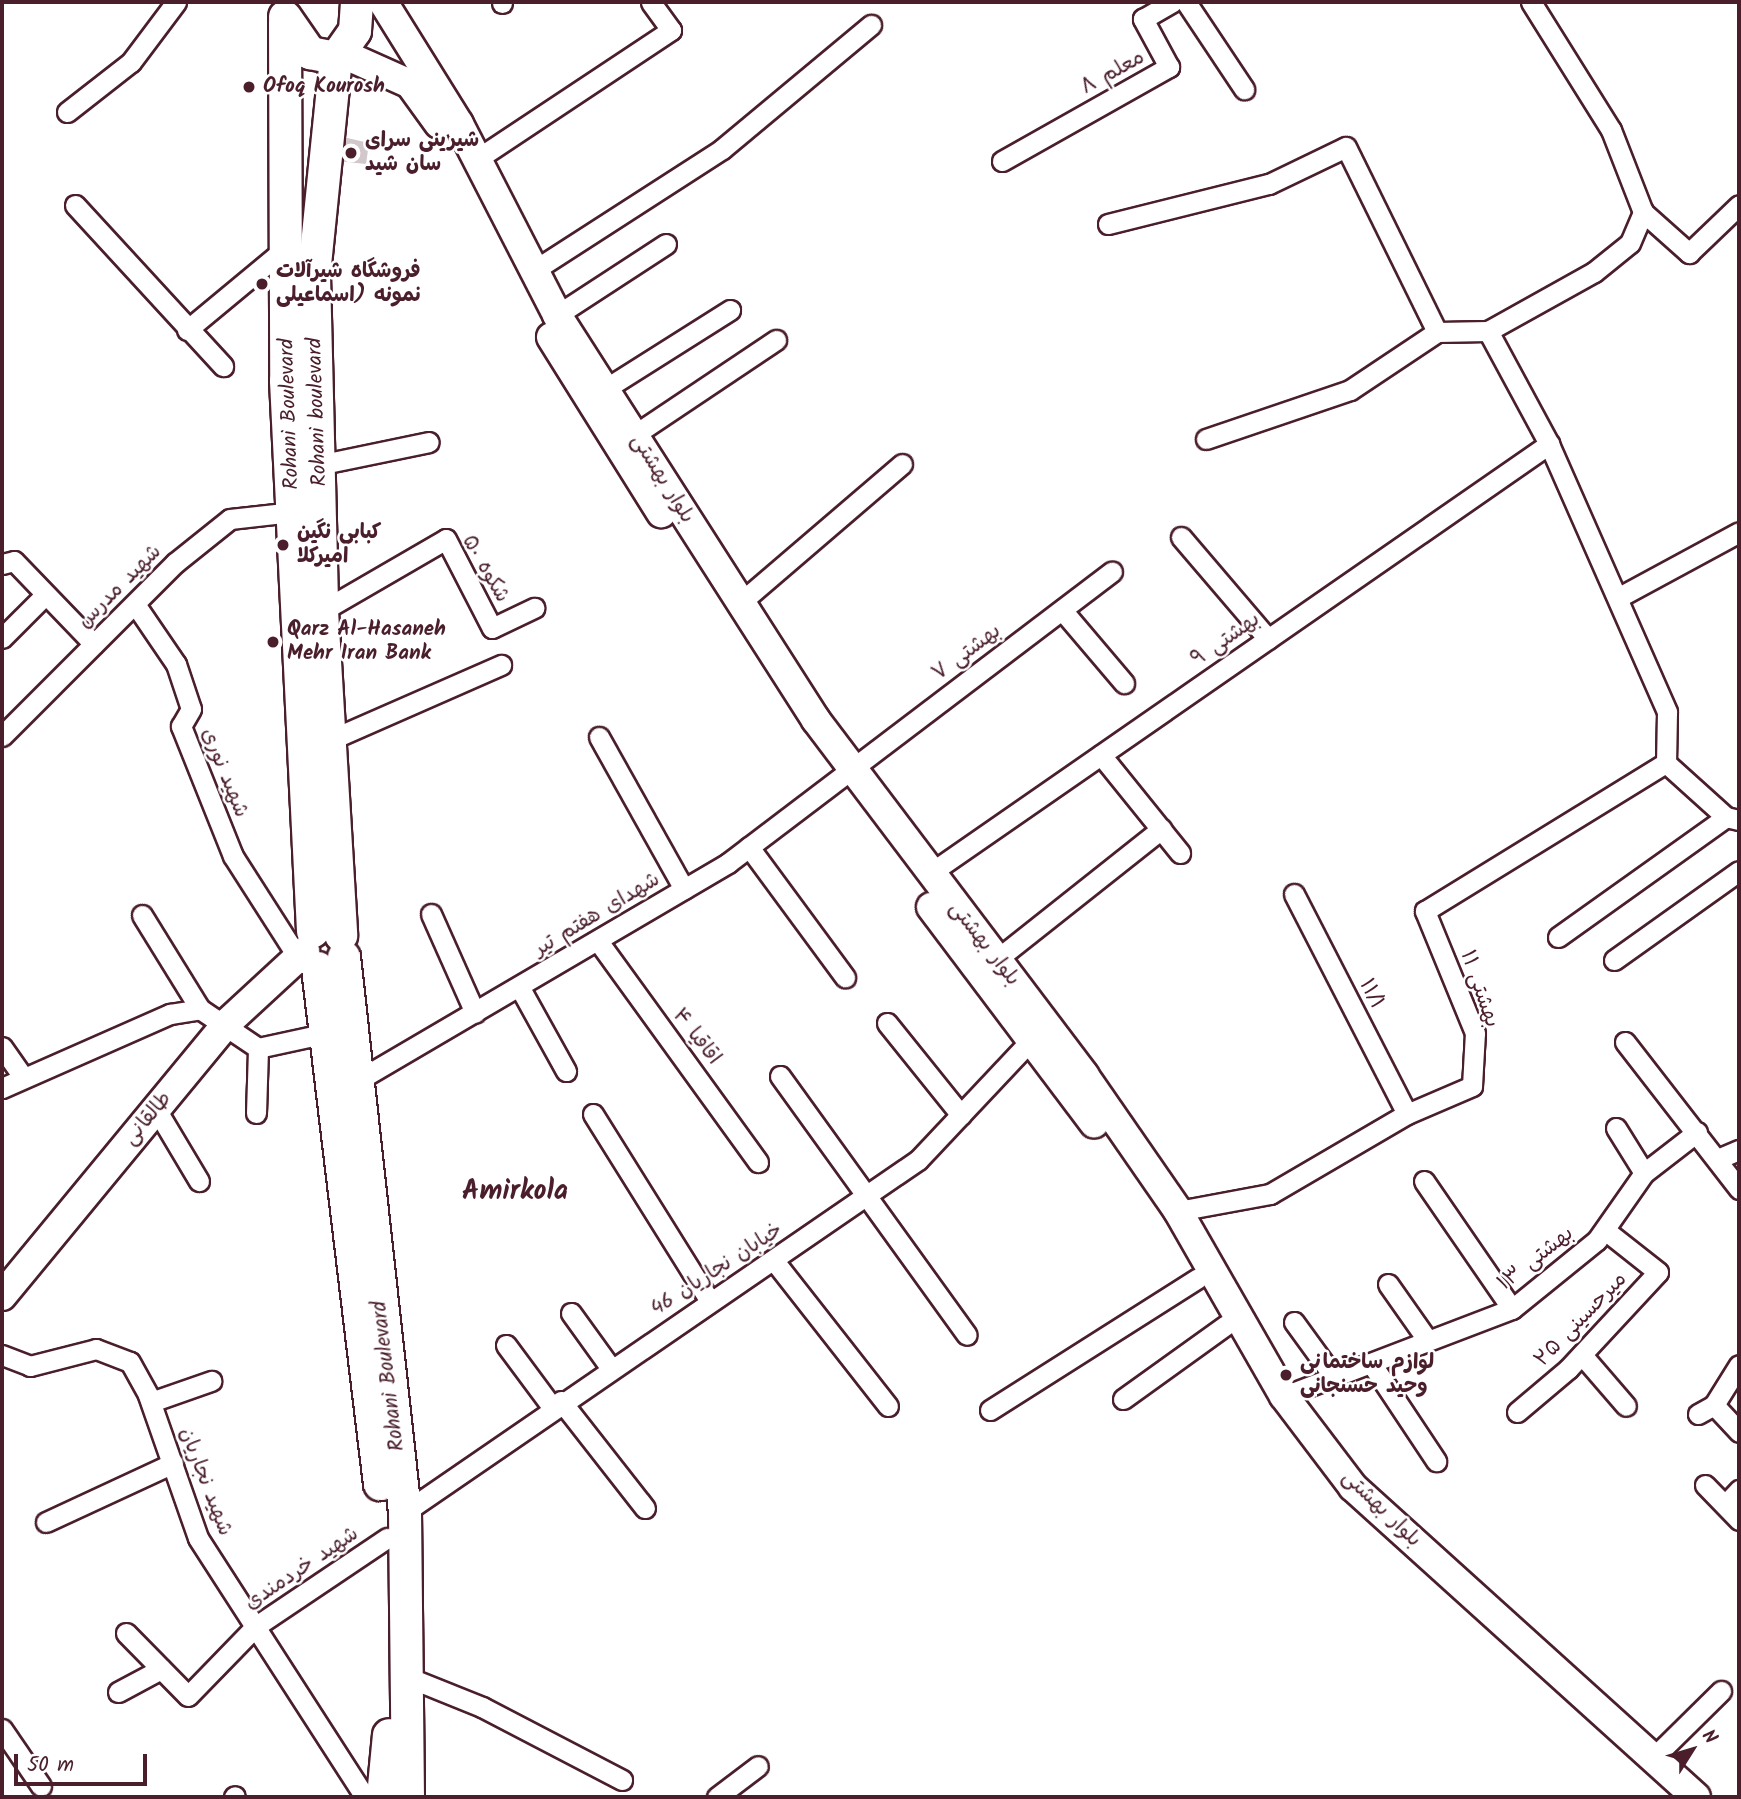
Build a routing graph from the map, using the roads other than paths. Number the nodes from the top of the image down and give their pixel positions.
1 (176, 2) edge
2 (357, 2) edge
3 (383, 2) edge
4 (651, 2) edge
5 (1172, 2) edge
6 (1186, 2) edge
7 (1531, 2) edge
8 (284, 12) edge
9 (871, 25) dead end
10 (340, 56) junction
11 (1244, 89) dead end
12 (67, 112) dead end
13 (477, 159) junction
14 (1002, 161) dead end
15 (75, 205) dead end
16 (1739, 205) edge
17 (1643, 212) junction
18 (1108, 224) dead end
19 (504, 229) junction
20 (666, 244) dead end
21 (287, 247) junction
22 (533, 271) junction
23 (730, 310) dead end
24 (558, 315) junction
25 (187, 330) junction
26 (1488, 331) junction
27 (1437, 332) junction
28 (776, 340) dead end
29 (223, 366) dead end
30 (605, 389) junction
31 (634, 435) junction
32 (1206, 439) dead end
33 (429, 442) dead end
34 (1549, 444) junction
35 (902, 464) dead end
36 (318, 465) junction
37 (292, 512) junction
38 (1739, 533) edge
39 (1181, 537) dead end
40 (692, 544) junction
41 (2, 564) edge
42 (1112, 571) dead end
43 (44, 595) junction
44 (1619, 597) junction
45 (741, 602) junction
46 (135, 604) junction
47 (534, 608) dead end
48 (1062, 610) junction
49 (323, 611) junction
50 (2, 638) edge
51 (1268, 639) junction
52 (94, 644) junction
53 (501, 665) dead end
54 (1124, 683) dead end
55 (2, 736) edge
56 (599, 737) dead end
57 (330, 740) junction
58 (1101, 755) junction
59 (1666, 762) junction
60 (843, 776) junction
61 (1732, 819) edge
62 (1161, 830) junction
63 (749, 847) junction
64 (1180, 853) dead end
65 (1739, 871) edge
66 (929, 874) junction
67 (684, 889) junction
68 (1294, 894) dead end
69 (430, 914) dead end
70 (142, 915) dead end
71 (1558, 937) dead end
72 (598, 941) junction
73 (320, 950) junction
74 (996, 960) junction
75 (1614, 960) dead end
76 (845, 977) dead end
77 (520, 988) junction
78 (200, 1009) junction
79 (475, 1013) junction
80 (228, 1022) junction
81 (887, 1023) dead end
82 (1039, 1033) junction
83 (322, 1034) junction
84 (1625, 1042) dead end
85 (2, 1047) edge
86 (258, 1048) junction
87 (566, 1071) dead end
88 (780, 1076) dead end
89 (23, 1077) junction
90 (355, 1082) junction
91 (2, 1088) edge
92 (156, 1110) junction
93 (256, 1114) dead end
94 (593, 1114) dead end
95 (1407, 1114) junction
96 (961, 1115) junction
97 (1616, 1128) dead end
98 (1697, 1132) junction
99 (1739, 1150) edge
100 (1720, 1158) junction
101 (758, 1162) dead end
102 (1644, 1173) junction
103 (199, 1181) dead end
104 (1424, 1181) dead end
105 (1739, 1189) edge
106 (865, 1197) junction
107 (1178, 1211) junction
108 (1606, 1231) junction
109 (775, 1262) junction
110 (1198, 1278) junction
111 (1388, 1284) dead end
112 (2, 1296) edge
113 (710, 1301) junction
114 (1512, 1309) junction
115 (570, 1314) dead end
116 (1294, 1322) dead end
117 (1226, 1325) junction
118 (967, 1335) dead end
119 (1426, 1338) junction
120 (506, 1345) dead end
121 (2, 1355) edge
122 (1582, 1355) junction
123 (1371, 1363) junction
124 (1739, 1365) edge
125 (610, 1367) junction
126 (1334, 1377) junction
127 (211, 1381) dead end
128 (1284, 1396) junction
129 (1123, 1399) dead end
130 (150, 1402) junction
131 (556, 1404) junction
132 (888, 1406) dead end
133 (1626, 1406) dead end
134 (990, 1410) dead end
135 (1517, 1412) dead end
136 (1739, 1432) edge
137 (1436, 1461) dead end
138 (173, 1463) junction
139 (1705, 1485) dead end
140 (1739, 1490) edge
141 (1725, 1505) junction
142 (645, 1508) dead end
143 (405, 1512) junction
144 (1739, 1520) edge
145 (46, 1522) dead end
146 (387, 1538) junction
147 (256, 1626) junction
148 (126, 1633) dead end
149 (162, 1669) junction
150 (410, 1678) junction
151 (1721, 1691) dead end
152 (118, 1692) dead end
153 (2, 1729) edge
154 (1652, 1759) junction
155 (758, 1766) dead end
156 (622, 1780) dead end
157 (41, 1786) dead end
158 (365, 1797) edge
159 (383, 1797) edge
160 (408, 1797) edge
161 (718, 1797) edge
162 (1677, 1797) edge
163 (1696, 1797) edge

1 - 12 street
2 - 10 main road, Rohani boulevard
3 - 13 main road, بلوار بهشتی
4 - 13 street
5 - 14 street, معلم ۸
6 - 11 street
7 - 17 street
8 - 10 main road
8 - 21 main road, Rohani Boulevard
9 - 22 street
10 - 19 main road, بلوار بهشتی
10 - 36 main road, Rohani boulevard
13 - 19 main road, بلوار بهشتی
15 - 25 street
16 - 17 street
17 - 26 street
18 - 27 street
19 - 22 main road, بلوار بهشتی
19 - 40 main road, بلوار بهشتی
20 - 24 street
21 - 25 street
21 - 37 main road, Rohani Boulevard
22 - 24 main road, بلوار بهشتی
23 - 30 street
24 - 30 main road, بلوار بهشتی
25 - 29 street
26 - 27 street
26 - 34 street
27 - 32 street
28 - 31 street
30 - 31 main road, بلوار بهشتی
31 - 40 main road, بلوار بهشتی
33 - 36 street
34 - 44 street
34 - 51 street, بهشتی ۹
35 - 45 street
36 - 49 main road, Rohani boulevard
37 - 46 street, شهید مدرس
37 - 73 main road, Rohani Boulevard
38 - 44 street
39 - 51 street
40 - 45 main road, بلوار بهشتی
40 - 60 main road, بلوار بهشتی
41 - 43 street
42 - 48 street, بهشتی ۷
43 - 50 street
43 - 52 street
44 - 59 street
45 - 60 main road, بلوار بهشتی
46 - 52 street, شهید مدرس
46 - 73 street, شهید نوری
47 - 49 street, شکوه ۵۰
48 - 54 street
48 - 60 street, بهشتی ۷
49 - 57 main road, Rohani Boulevard
51 - 58 street, بهشتی ۹
52 - 55 street, شهید مدرس
53 - 57 street
56 - 67 street
57 - 73 main road, Rohani Boulevard
58 - 62 street
58 - 66 street, بهشتی ۹
59 - 61 street
59 - 95 street, بهشتی ۱۱
60 - 63 street, شهدای هفتم تیر
60 - 66 main road, بلوار بهشتی
60 - 82 main road, بلوار بهشتی
61 - 71 street
62 - 64 street
62 - 74 street
63 - 67 street, شهدای هفتم تیر
63 - 76 street
65 - 75 street
66 - 74 main road, بلوار بهشتی
67 - 72 street, شهدای هفتم تیر
68 - 95 street, ۱۱/۱
69 - 79 street
70 - 78 street
72 - 77 street, شهدای هفتم تیر
72 - 101 street, اقاقیا ۴
73 - 80 main road, طالقانی
73 - 83 main road, Rohani Boulevard
73 - 90 main road, Rohani Boulevard
74 - 82 main road, بلوار بهشتی
77 - 79 street, شهدای هفتم تیر
77 - 87 street
78 - 80 street
78 - 89 street
79 - 90 street, شهدای هفتم تیر
80 - 86 street
80 - 92 main road, طالقانی
81 - 96 street
82 - 96 street, خیابان نجاریان 46
82 - 107 main road, بلوار بهشتی
82 - 110 main road, بلوار بهشتی
83 - 86 street
83 - 146 main road, Rohani Boulevard
84 - 98 street
85 - 89 street
86 - 93 street
88 - 106 street
89 - 91 street
90 - 143 main road, Rohani Boulevard
92 - 103 street
92 - 112 main road, طالقانی
94 - 113 street
95 - 107 street, بهشتی ۱۱
96 - 106 street, خیابان نجاریان 46
97 - 102 street
98 - 100 street
98 - 102 street, بهشتی ۱۳
99 - 100 street
100 - 105 street
102 - 108 street, بهشتی ۱۳
104 - 114 street
106 - 109 street, خیابان نجاریان 46
106 - 118 street
107 - 128 main road, بلوار بهشتی
108 - 114 street, بهشتی ۱۳
108 - 122 street, میرحسینی ۲۵
109 - 113 street, خیابان نجاریان 46
109 - 132 street
110 - 117 main road, بلوار بهشتی
110 - 134 street
111 - 119 street
113 - 125 street, خیابان نجاریان 46
114 - 119 street, بهشتی ۱۳
115 - 125 street
116 - 126 street
117 - 129 street
117 - 162 main road, بلوار بهشتی
119 - 123 street, بهشتی ۱۳
120 - 131 street
121 - 130 street, شهید نجاریان
122 - 133 street
122 - 135 street, میرحسینی ۲۵
123 - 126 street, بهشتی ۱۳
123 - 137 street
124 - 136 street
125 - 131 street, خیابان نجاریان 46
126 - 128 street, بهشتی ۱۳
127 - 130 street
128 - 154 main road, بلوار بهشتی
130 - 138 street, شهید نجاریان
131 - 142 street
131 - 143 street, خیابان نجاریان 46
138 - 145 street
138 - 147 street, شهید نجاریان
139 - 141 street
140 - 141 street
141 - 144 street
143 - 150 main road, Rohani Boulevard
146 - 147 street, شهید خردمندی
146 - 159 main road, Rohani Boulevard
147 - 149 street, شهید خردمندی
147 - 158 street, شهید نجاریان
148 - 149 street, شهید خردمندی
149 - 152 street
150 - 156 street
150 - 160 main road, Rohani Boulevard
151 - 154 street
153 - 157 street
154 - 163 main road, بلوار بهشتی
155 - 161 street

